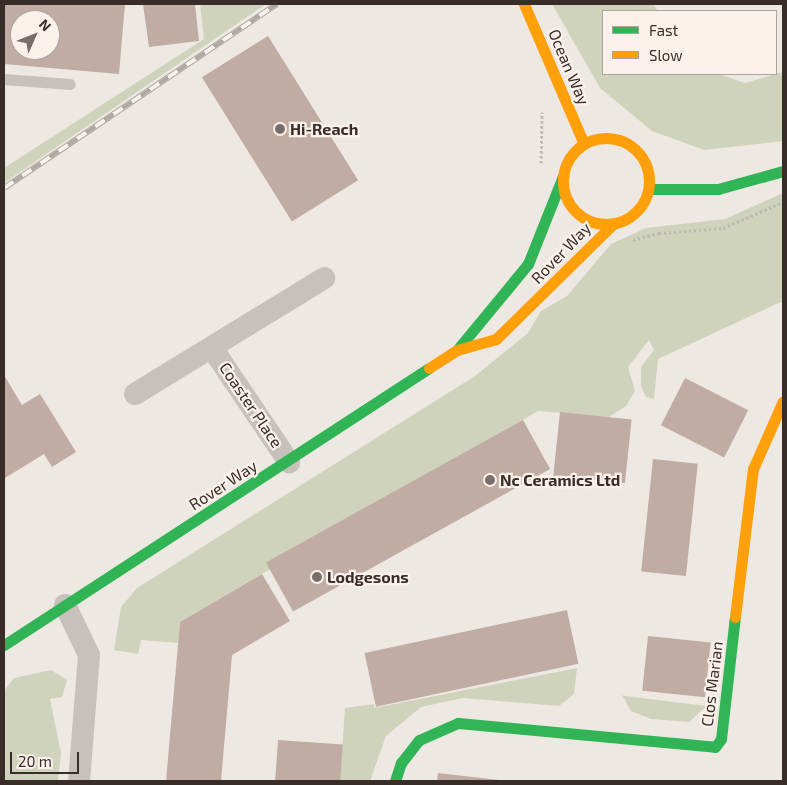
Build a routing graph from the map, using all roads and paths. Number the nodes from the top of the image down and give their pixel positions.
1 (524, 4) edge
2 (4, 79) edge
3 (70, 84) dead end
4 (542, 108) dead end
5 (584, 144) junction
6 (540, 167) dead end
7 (783, 171) edge
8 (563, 176) junction
9 (649, 189) junction
10 (783, 202) edge
11 (613, 224) junction
12 (626, 243) dead end
13 (324, 278) dead end
14 (212, 348) junction
15 (458, 350) junction
16 (135, 394) dead end
17 (783, 401) edge
18 (290, 462) junction
19 (65, 605) junction
20 (4, 645) edge
21 (79, 781) edge
22 (395, 781) edge

1 - 5 street, Ocean Way
2 - 3 lane
4 - 6 path
5 - 8 street
5 - 9 street
7 - 9 street
8 - 11 street
8 - 15 street, Rover Way
9 - 11 street
10 - 12 path
11 - 15 street, Rover Way
13 - 14 street, Coaster Place
14 - 16 street, Coaster Place
14 - 18 street, Coaster Place
15 - 18 street, Rover Way
17 - 22 street, Clos Marian
18 - 19 street, Rover Way
19 - 20 street, Rover Way
19 - 21 street

